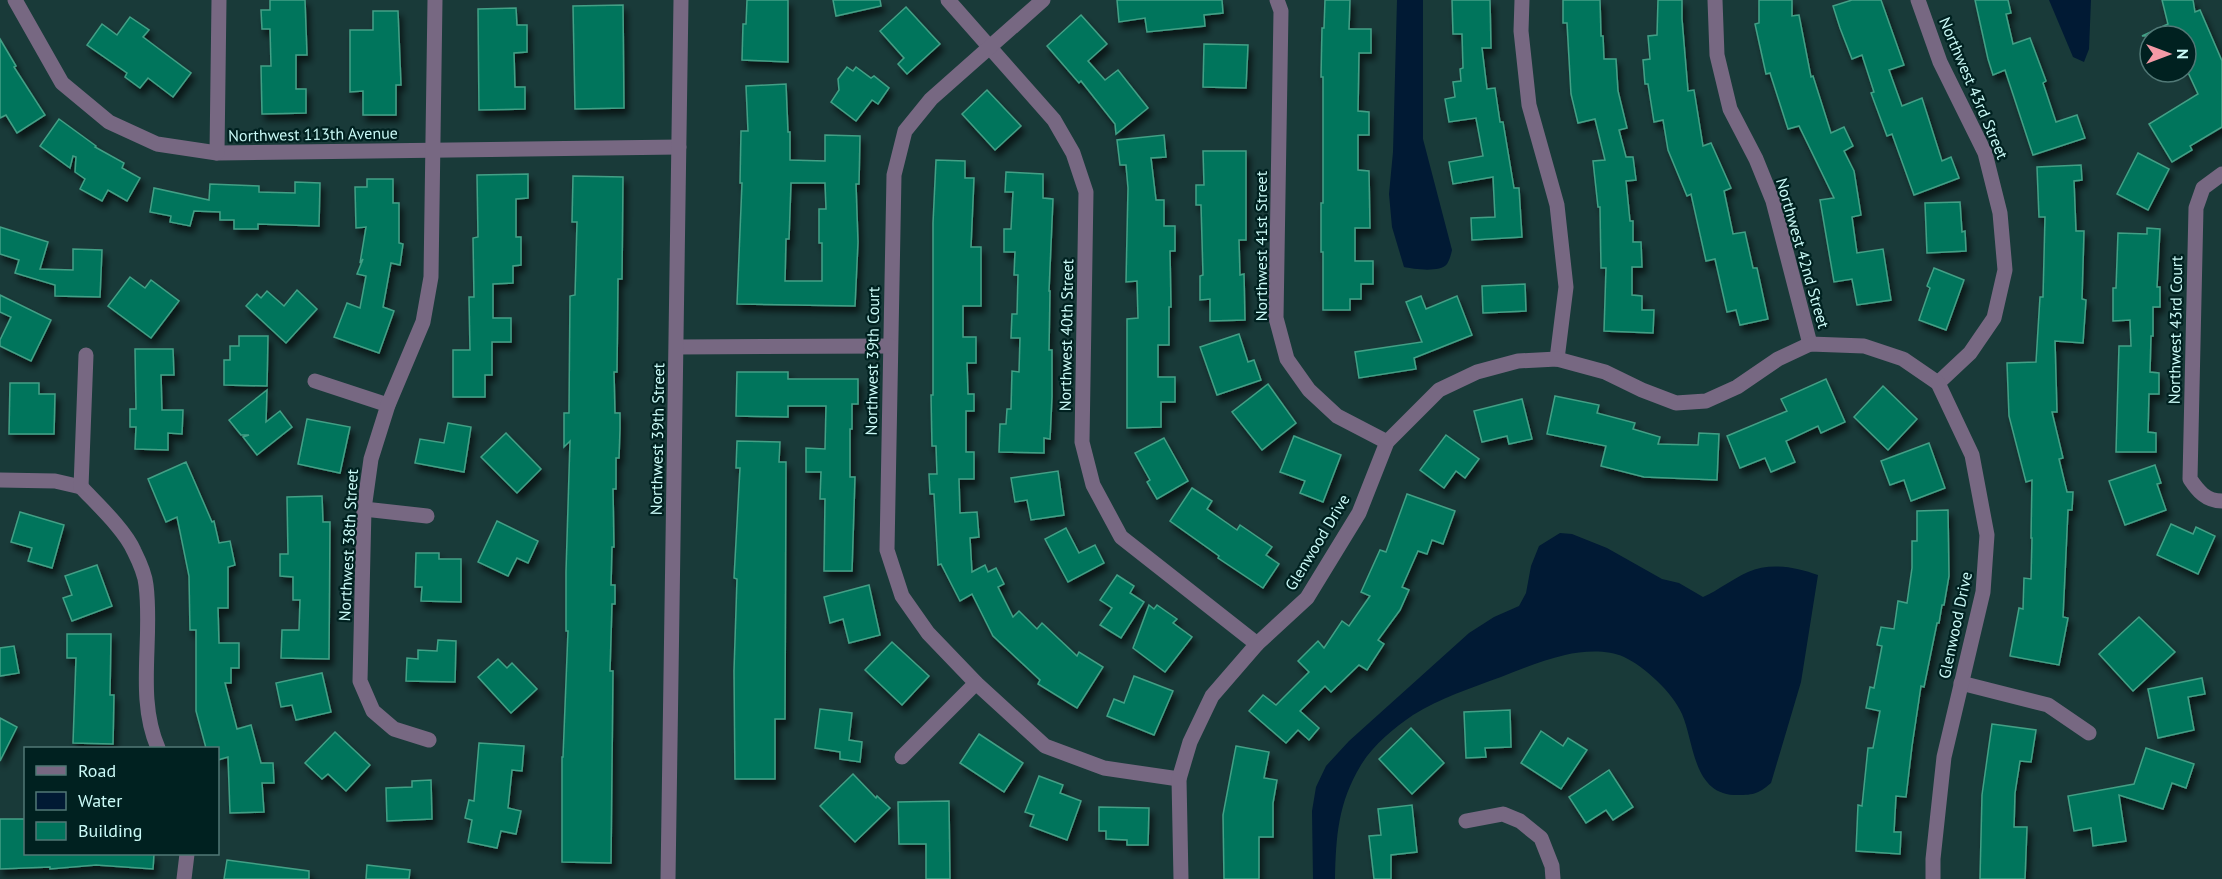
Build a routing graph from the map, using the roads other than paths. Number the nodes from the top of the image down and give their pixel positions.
1 (15, 0) edge
2 (219, 0) edge
3 (435, 0) edge
4 (681, 0) edge
5 (948, 0) edge
6 (1043, 0) edge
7 (1277, 0) edge
8 (1522, 0) edge
9 (1715, 0) edge
10 (1918, 0) edge
11 (989, 46) junction
12 (679, 147) junction
13 (431, 151) junction
14 (217, 153) junction
15 (2222, 174) edge
16 (1810, 344) junction
17 (890, 346) junction
18 (677, 347) junction
19 (86, 355) dead end
20 (1557, 359) junction
21 (315, 381) dead end
22 (1938, 383) junction
23 (388, 405) junction
24 (1387, 442) junction
25 (0, 480) edge
26 (81, 487) junction
27 (2222, 501) edge
28 (364, 509) junction
29 (427, 516) dead end
30 (1257, 644) junction
31 (976, 683) junction
32 (1961, 683) junction
33 (2089, 733) dead end
34 (429, 740) dead end
35 (158, 747) edge
36 (902, 757) dead end
37 (1179, 778) junction
38 (1466, 820) dead end
39 (187, 855) edge
40 (184, 879) edge
41 (668, 879) edge
42 (1181, 879) edge
43 (1553, 879) edge
44 (1933, 879) edge

1 - 14 street, Northwest 113th Avenue
2 - 14 street
3 - 13 street, Northwest 38th Street
4 - 12 street, Northwest 39th Street
5 - 11 street, Northwest 40th Street
6 - 11 street
7 - 24 street, Northwest 41st Street
8 - 20 street
9 - 16 street, Northwest 42nd Street
10 - 22 street, Northwest 43rd Street
11 - 17 street, Northwest 39th Court
11 - 30 street, Northwest 40th Street
12 - 13 street, Northwest 113th Avenue
12 - 18 street, Northwest 39th Street
13 - 14 street, Northwest 113th Avenue
13 - 23 street, Northwest 38th Street
15 - 27 street, Northwest 43rd Court
16 - 20 street, Glenwood Drive
16 - 22 street, Glenwood Drive
17 - 18 street
17 - 31 street, Northwest 39th Court
18 - 41 street, Northwest 39th Street
19 - 26 street
20 - 24 street, Glenwood Drive
21 - 23 street
22 - 32 street, Glenwood Drive
23 - 28 street, Northwest 38th Street
24 - 30 street, Glenwood Drive
25 - 26 street
26 - 35 street
28 - 29 street
28 - 34 street, Northwest 38th Street
30 - 37 street, Glenwood Drive
31 - 36 street
31 - 37 street, Northwest 39th Court
32 - 33 street
32 - 44 street, Glenwood Drive
37 - 42 street, Glenwood Drive
38 - 43 street
39 - 40 street

